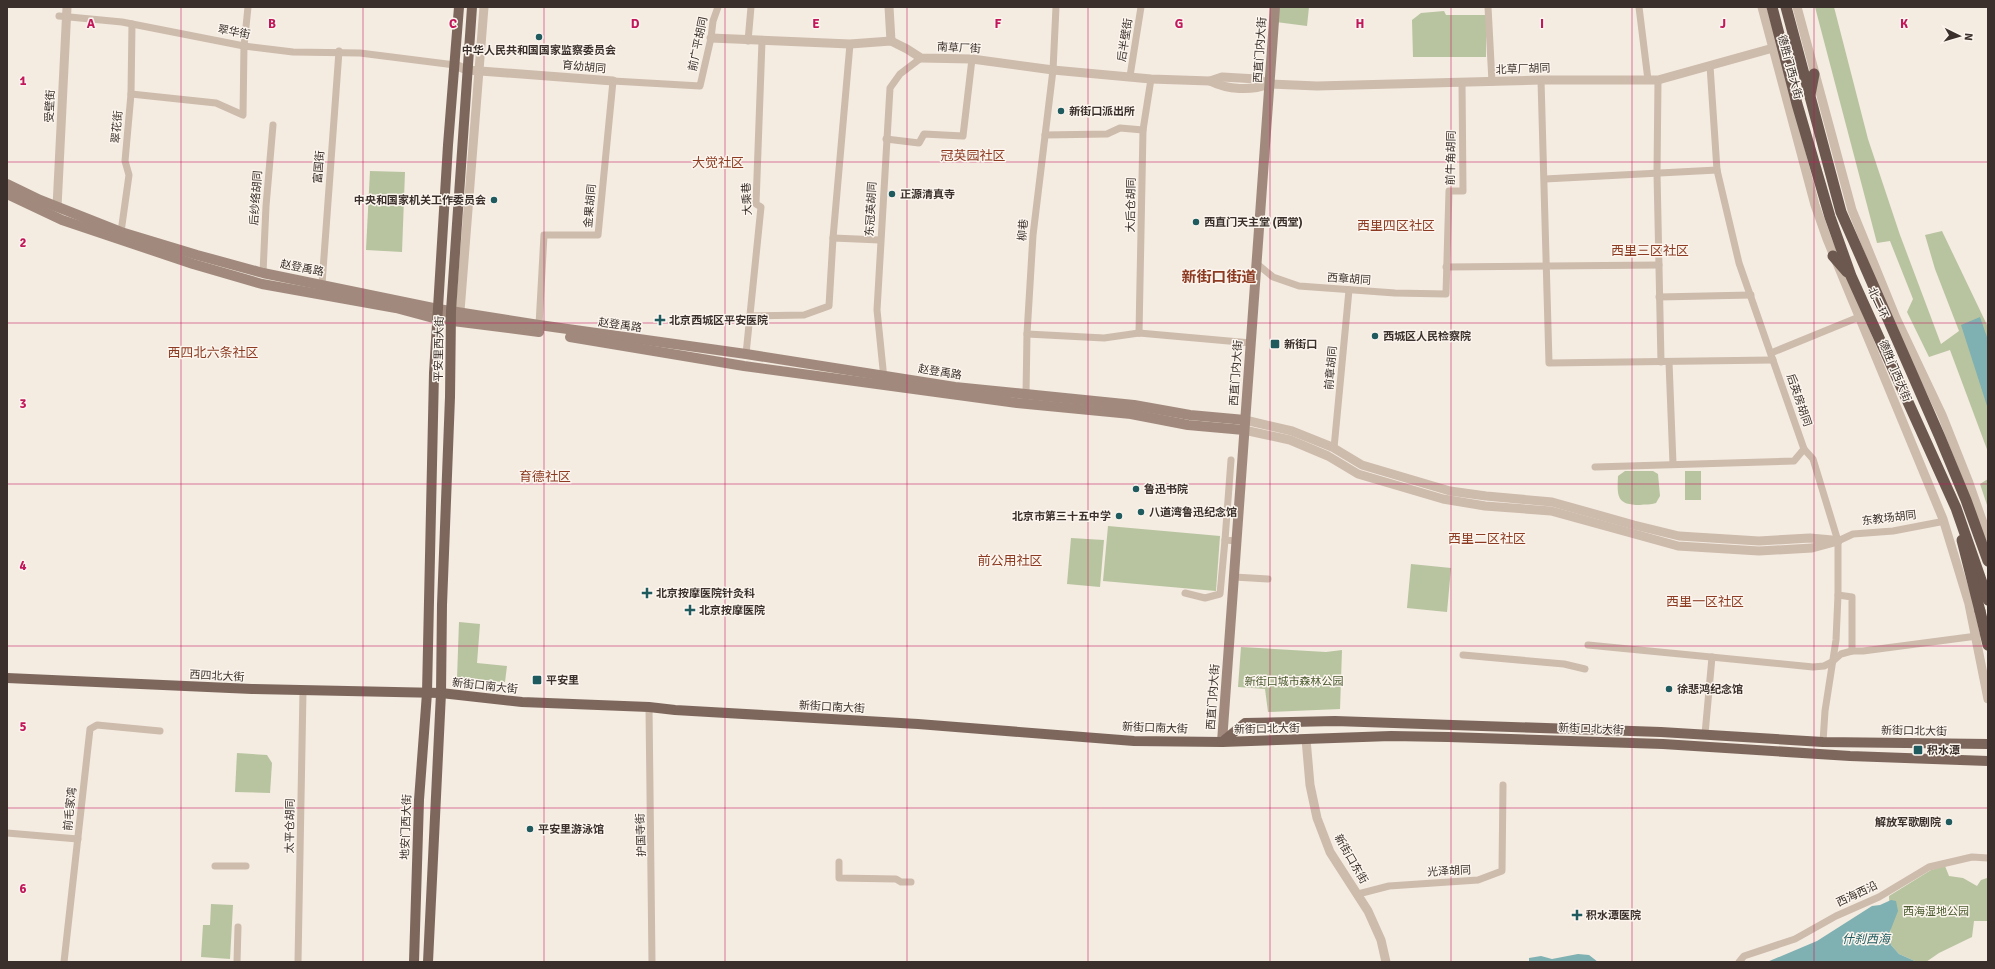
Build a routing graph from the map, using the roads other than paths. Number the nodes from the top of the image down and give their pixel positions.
1 (248, 7) edge
2 (459, 7) edge
3 (472, 7) edge
4 (484, 7) edge
5 (718, 7) edge
6 (751, 7) edge
7 (889, 7) edge
8 (1056, 7) edge
9 (1141, 7) edge
10 (1275, 7) edge
11 (1488, 7) edge
12 (1640, 7) edge
13 (1762, 7) edge
14 (1772, 7) edge
15 (1786, 7) edge
16 (1797, 7) edge
17 (64, 13) edge
18 (132, 24) junction
19 (711, 38) junction
20 (748, 41) junction
21 (762, 41) junction
22 (891, 41) junction
23 (850, 44) junction
24 (244, 46) junction
25 (1773, 48) junction
26 (339, 51) junction
27 (921, 58) junction
28 (972, 59) junction
29 (454, 65) junction
30 (1710, 66) junction
31 (467, 70) junction
32 (478, 70) junction
33 (1052, 70) junction
34 (1814, 74) junction
35 (1130, 76) junction
36 (1151, 79) junction
37 (1541, 80) junction
38 (1648, 80) junction
39 (1658, 80) junction
40 (613, 81) junction
41 (1462, 82) junction
42 (1492, 82) junction
43 (1269, 84) junction
44 (700, 86) joint
45 (131, 94) junction
46 (1810, 99) junction
47 (273, 125) dead end
48 (1143, 130) junction
49 (1044, 135) junction
50 (886, 139) junction
51 (1717, 170) junction
52 (1657, 173) junction
53 (1545, 179) junction
54 (7, 184) edge
55 (7, 194) edge
56 (57, 207) junction
57 (121, 232) junction
58 (833, 238) junction
59 (1854, 239) junction
60 (880, 240) junction
61 (1833, 256) junction
62 (1872, 260) junction
63 (1256, 263) junction
64 (1659, 265) junction
65 (1546, 266) junction
66 (1446, 267) junction
67 (263, 273) junction
68 (1851, 276) junction
69 (322, 284) junction
70 (1349, 290) junction
71 (1446, 294) joint
72 (1751, 295) junction
73 (1659, 297) junction
74 (437, 314) junction
75 (455, 314) junction
76 (749, 316) junction
77 (1859, 317) junction
78 (539, 326) junction
79 (1139, 333) junction
80 (1027, 334) junction
81 (1251, 343) junction
82 (746, 354) junction
83 (1772, 357) junction
84 (1661, 362) junction
85 (1669, 362) junction
86 (884, 380) junction
87 (1026, 394) junction
88 (1244, 425) junction
89 (1334, 448) junction
90 (1804, 449) junction
91 (1231, 460) dead end
92 (1673, 464) junction
93 (1595, 467) dead end
94 (1956, 508) junction
95 (1943, 519) junction
96 (1988, 537) edge
97 (1225, 540) junction
98 (1237, 541) junction
99 (1838, 541) junction
100 (1988, 561) edge
101 (1234, 577) junction
102 (1268, 579) dead end
103 (1185, 593) dead end
104 (1838, 595) junction
105 (1988, 600) edge
106 (1988, 634) edge
107 (1977, 636) junction
108 (1588, 645) dead end
109 (1988, 645) edge
110 (1852, 651) junction
111 (1463, 654) dead end
112 (1712, 657) junction
113 (1832, 662) junction
114 (1585, 669) dead end
115 (7, 678) edge
116 (303, 691) junction
117 (427, 693) junction
118 (441, 693) junction
119 (1988, 699) edge
120 (649, 707) junction
121 (160, 731) dead end
122 (1705, 734) junction
123 (1306, 740) junction
124 (1222, 742) junction
125 (1823, 742) junction
126 (1988, 744) edge
127 (1988, 761) edge
128 (1503, 785) dead end
129 (7, 833) edge
130 (78, 839) junction
131 (1988, 858) edge
132 (838, 862) dead end
133 (215, 866) dead end
134 (246, 866) dead end
135 (911, 882) dead end
136 (1358, 894) junction
137 (238, 927) dead end
138 (64, 962) edge
139 (237, 962) edge
140 (298, 962) edge
141 (414, 962) edge
142 (428, 962) edge
143 (652, 962) edge
144 (1386, 962) edge
145 (1739, 962) edge

1 - 24 street
2 - 29 main road, 平安里西大街
3 - 31 main road, 平安里西大街
4 - 32 street
5 - 19 street, 前广平胡同
6 - 20 street
7 - 22 street
8 - 33 street, 柳巷
9 - 35 street, 后半壁街
10 - 43 main road, 西直门内大街
11 - 42 street
12 - 38 street
13 - 25 street, 德胜门西大街
14 - 68 highway, 北二环
15 - 46 highway, 北二环
16 - 34 street, 德胜门西大街
17 - 18 street, 翠华街
17 - 56 street, 受壁街
18 - 24 street, 翠华街
18 - 45 street, 翠花街
19 - 20 street, 南草厂街
19 - 44 street, 前广平胡同
20 - 21 street, 南草厂街
21 - 23 street, 南草厂街
21 - 76 street, 大乘巷
22 - 23 street, 南草厂街
22 - 27 street, 南草厂街
23 - 58 street
24 - 26 street, 翠华街
24 - 45 street
25 - 30 street, 北草厂胡同
25 - 61 street, 德胜门西大街
26 - 29 street, 翠华街
26 - 69 street, 富国街
27 - 28 street, 南草厂街
27 - 50 street, 东冠英胡同
28 - 33 street, 南草厂街
28 - 50 street
29 - 31 street
29 - 74 main road, 平安里西大街
30 - 39 street, 北草厂胡同
30 - 51 street, 后英房胡同
31 - 32 street, 育幼胡同
31 - 75 main road, 平安里西大街
32 - 40 street, 育幼胡同
32 - 75 street
33 - 35 street, 南草厂街
33 - 49 street, 柳巷
34 - 46 highway
34 - 62 street, 德胜门西大街
35 - 36 street, 南草厂街
36 - 43 street, 南草厂街
36 - 48 street, 大后仓胡同
37 - 38 street, 北草厂胡同
37 - 42 street, 北草厂胡同
37 - 53 street
38 - 39 street, 北草厂胡同
39 - 52 street
40 - 44 street, 育幼胡同
40 - 78 street, 金果胡同
41 - 42 street, 北草厂胡同
41 - 43 street, 北草厂胡同
41 - 66 street, 前牛角胡同
43 - 63 main road, 西直门内大街
45 - 57 street, 翠花街
46 - 59 highway, 北二环
47 - 67 street, 后纱络胡同
48 - 49 street
48 - 79 street, 大后仓胡同
49 - 80 street, 柳巷
50 - 60 street, 东冠英胡同
51 - 52 street
51 - 72 street, 后英房胡同
52 - 53 street
52 - 64 street
53 - 65 street
54 - 56 main road, 赵登禹路
55 - 74 main road, 赵登禹路
56 - 57 main road, 赵登禹路
57 - 67 main road, 赵登禹路
58 - 60 street
58 - 76 street
59 - 62 highway
59 - 100 highway, 北二环
60 - 86 street, 东冠英胡同
61 - 68 highway
61 - 77 street, 德胜门西大街
62 - 96 street, 德胜门西大街
63 - 70 street, 西章胡同
63 - 81 main road, 西直门内大街
64 - 65 street
64 - 73 street
65 - 66 street
65 - 84 street
66 - 71 street, 前牛角胡同
67 - 69 main road, 赵登禹路
68 - 94 highway, 北二环
69 - 74 main road, 赵登禹路
70 - 71 street, 西章胡同
70 - 89 street, 前章胡同
72 - 73 street
72 - 83 street, 后英房胡同
73 - 84 street
74 - 75 main road, 赵登禹路
74 - 117 main road, 平安里西大街
75 - 78 main road, 赵登禹路
75 - 86 main road, 赵登禹路
75 - 118 main road, 平安里西大街
76 - 82 street, 大乘巷
77 - 83 street
77 - 95 street, 德胜门西大街
78 - 82 main road, 赵登禹路
79 - 80 street
79 - 81 street
80 - 87 street, 柳巷
81 - 88 main road, 西直门内大街
82 - 86 main road, 赵登禹路
83 - 85 street
83 - 90 street, 后英房胡同
84 - 85 street
85 - 92 street
86 - 87 main road, 赵登禹路
86 - 88 main road, 赵登禹路
87 - 88 main road, 赵登禹路
88 - 89 street
88 - 98 main road, 西直门内大街
88 - 99 street
89 - 99 street
90 - 92 street
90 - 99 street, 后英房胡同
91 - 97 street
92 - 93 street
94 - 105 highway, 北二环
94 - 109 highway, bridge
95 - 99 street, 东教场胡同
95 - 107 street, 德胜门西大街
97 - 98 street
97 - 103 street
98 - 101 main road, 西直门内大街
99 - 104 street, 后英房胡同
101 - 102 street
101 - 124 main road, 西直门内大街
104 - 110 street
104 - 113 street, 后英房胡同
106 - 107 street
107 - 110 street
107 - 119 street, 德胜门西大街
108 - 112 street
110 - 113 street
111 - 114 street
112 - 113 street
112 - 122 street
113 - 125 street, 后英房胡同
115 - 116 main road, 西四北大街
116 - 117 main road, 西四北大街
116 - 140 street, 太平仓胡同
117 - 118 main road, 新街口南大街
117 - 141 main road, 地安门西大街
118 - 120 main road, 新街口南大街
118 - 142 main road
120 - 124 main road, 新街口南大街
120 - 143 street, 护国寺街
121 - 130 street, 前毛家湾
122 - 124 main road, 新街口北大街
122 - 125 main road, 新街口北大街
123 - 124 main road, 新街口北大街
123 - 127 main road, 新街口北大街
123 - 136 street, 新街口东街
125 - 126 main road, 新街口北大街
128 - 136 street, 光泽胡同
129 - 130 street
130 - 138 street, 前毛家湾
131 - 145 street, 西海西沿
132 - 135 street
133 - 134 street
136 - 144 street, 新街口东街
137 - 139 street

